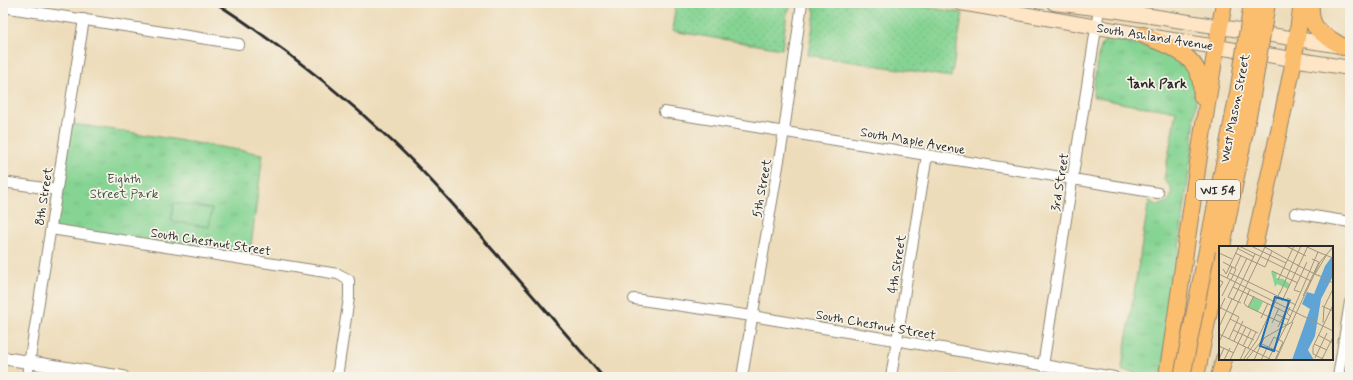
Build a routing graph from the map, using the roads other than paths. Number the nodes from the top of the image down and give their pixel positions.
1 (802, 3) edge
2 (961, 3) edge
3 (1054, 3) edge
4 (1224, 3) edge
5 (1252, 3) edge
6 (1267, 3) edge
7 (1302, 3) edge
8 (1311, 3) edge
9 (1100, 6) edge
10 (3, 7) edge
11 (84, 20) junction
12 (1096, 27) junction
13 (1219, 28) junction
14 (1143, 35) junction
15 (1298, 40) junction
16 (239, 44) dead end
17 (1216, 46) junction
18 (1346, 47) edge
19 (1294, 59) junction
20 (1350, 68) edge
21 (664, 112) dead end
22 (1203, 121) junction
23 (784, 131) junction
24 (927, 155) junction
25 (1072, 179) junction
26 (3, 182) edge
27 (57, 190) junction
28 (1158, 193) dead end
29 (1295, 213) dead end
30 (1350, 222) edge
31 (51, 229) junction
32 (1255, 243) edge
33 (1222, 246) edge
34 (1219, 261) edge
35 (634, 299) dead end
36 (1350, 302) edge
37 (752, 316) junction
38 (897, 341) junction
39 (3, 358) edge
40 (1224, 360) edge
41 (30, 362) junction
42 (1043, 366) junction
43 (27, 377) edge
44 (123, 377) edge
45 (337, 377) edge
46 (742, 377) edge
47 (891, 377) edge
48 (1114, 377) edge
49 (1167, 377) edge
50 (1182, 377) edge
51 (1196, 377) edge
52 (1219, 377) edge
53 (1338, 377) edge

1 - 23 street, 5th Street
2 - 12 main road, South Ashland Avenue
3 - 9 main road, South Ashland Avenue
4 - 13 main road
5 - 50 main road, West Mason Street / WI 54, bridge
6 - 33 main road, West Mason Street / WI 54, bridge
7 - 15 main road
8 - 18 main road
9 - 12 street, 3rd Street
9 - 13 main road, South Ashland Avenue
10 - 11 street
11 - 16 street
11 - 27 street, 8th Street
12 - 14 main road, South Ashland Avenue
12 - 25 street, 3rd Street
13 - 15 main road, South Ashland Avenue
13 - 17 main road
14 - 17 main road, South Ashland Avenue
14 - 22 main road
15 - 18 main road, South Ashland Avenue
15 - 19 main road
17 - 19 main road, South Ashland Avenue
17 - 22 main road
19 - 20 main road, South Ashland Avenue
19 - 32 main road
21 - 23 street, South Maple Avenue
22 - 49 main road
23 - 24 street, South Maple Avenue
23 - 37 street, 5th Street
24 - 25 street, South Maple Avenue
24 - 38 street, 4th Street
25 - 28 street, South Maple Avenue
25 - 42 street, 3rd Street
26 - 27 street
27 - 31 street, 8th Street
29 - 30 street
31 - 41 street, 8th Street
31 - 45 street, South Chestnut Street
34 - 51 main road
35 - 37 street, South Chestnut Street
36 - 53 street
37 - 38 street, South Chestnut Street
37 - 46 street, 5th Street
38 - 42 street, South Chestnut Street
38 - 47 street, 4th Street
39 - 41 street
40 - 52 main road
41 - 43 street, 8th Street
41 - 44 street
42 - 48 street, South Chestnut Street

